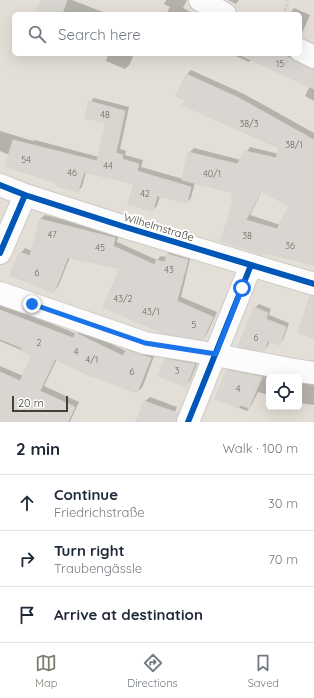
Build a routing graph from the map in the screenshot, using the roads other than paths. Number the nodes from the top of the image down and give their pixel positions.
1 (200, 0) edge
2 (221, 12) edge
3 (302, 51) edge
4 (314, 57) edge
5 (0, 185) edge
6 (25, 195) junction
7 (0, 253) edge
8 (250, 265) junction
9 (314, 284) edge
10 (0, 293) edge
11 (216, 354) junction
12 (314, 373) edge
13 (188, 422) edge

1 - 2 street
3 - 4 street
5 - 6 street, Wilhelmstraße
6 - 7 street
6 - 8 street, Wilhelmstraße
8 - 9 street, Wilhelmstraße
8 - 11 street
10 - 11 street
11 - 12 street
11 - 13 street

